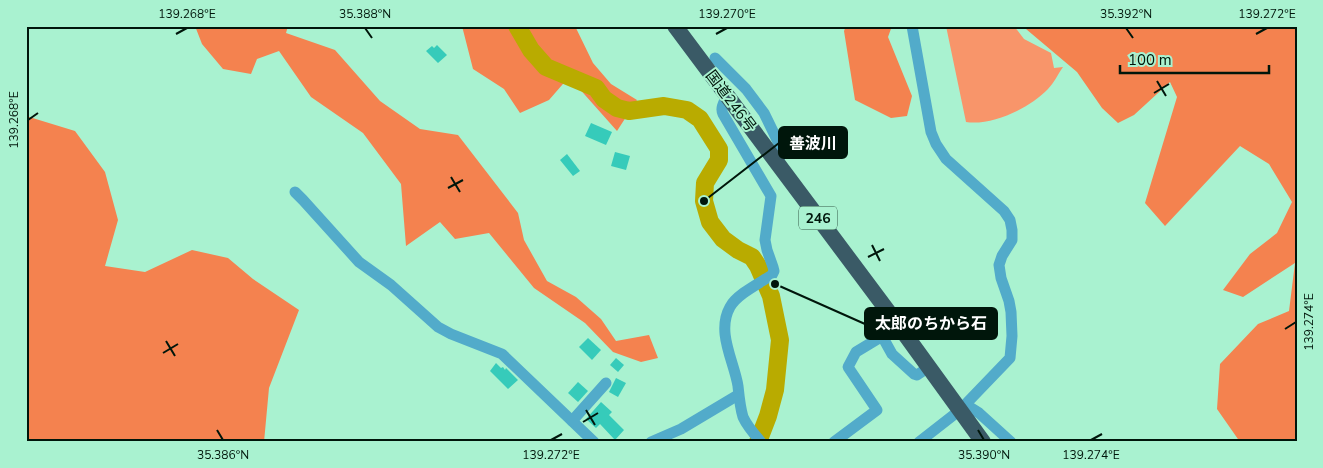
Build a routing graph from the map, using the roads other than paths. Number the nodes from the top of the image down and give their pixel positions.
1 (675, 26) edge
2 (912, 26) edge
3 (714, 58) dead end
4 (727, 96) junction
5 (778, 163) junction
6 (295, 192) dead end
7 (899, 326) junction
8 (882, 336) junction
9 (929, 367) junction
10 (606, 383) dead end
11 (738, 395) junction
12 (966, 409) junction
13 (572, 421) junction
14 (758, 439) edge
15 (594, 442) edge
16 (651, 442) edge
17 (834, 442) edge
18 (919, 442) edge
19 (983, 442) edge
20 (1012, 442) edge

1 - 4 highway, 国道246号 / 246
2 - 12 street
3 - 5 street
4 - 5 highway, 国道246号 / 246
4 - 11 street
5 - 7 highway, 国道246号 / 246
6 - 13 street
7 - 8 street
7 - 9 highway, 国道246号 / 246
8 - 9 street
8 - 17 street
9 - 12 highway, 国道246号 / 246
10 - 13 street
11 - 14 street
11 - 16 street
12 - 18 street
12 - 19 highway, 国道246号 / 246
12 - 20 street
13 - 15 street

